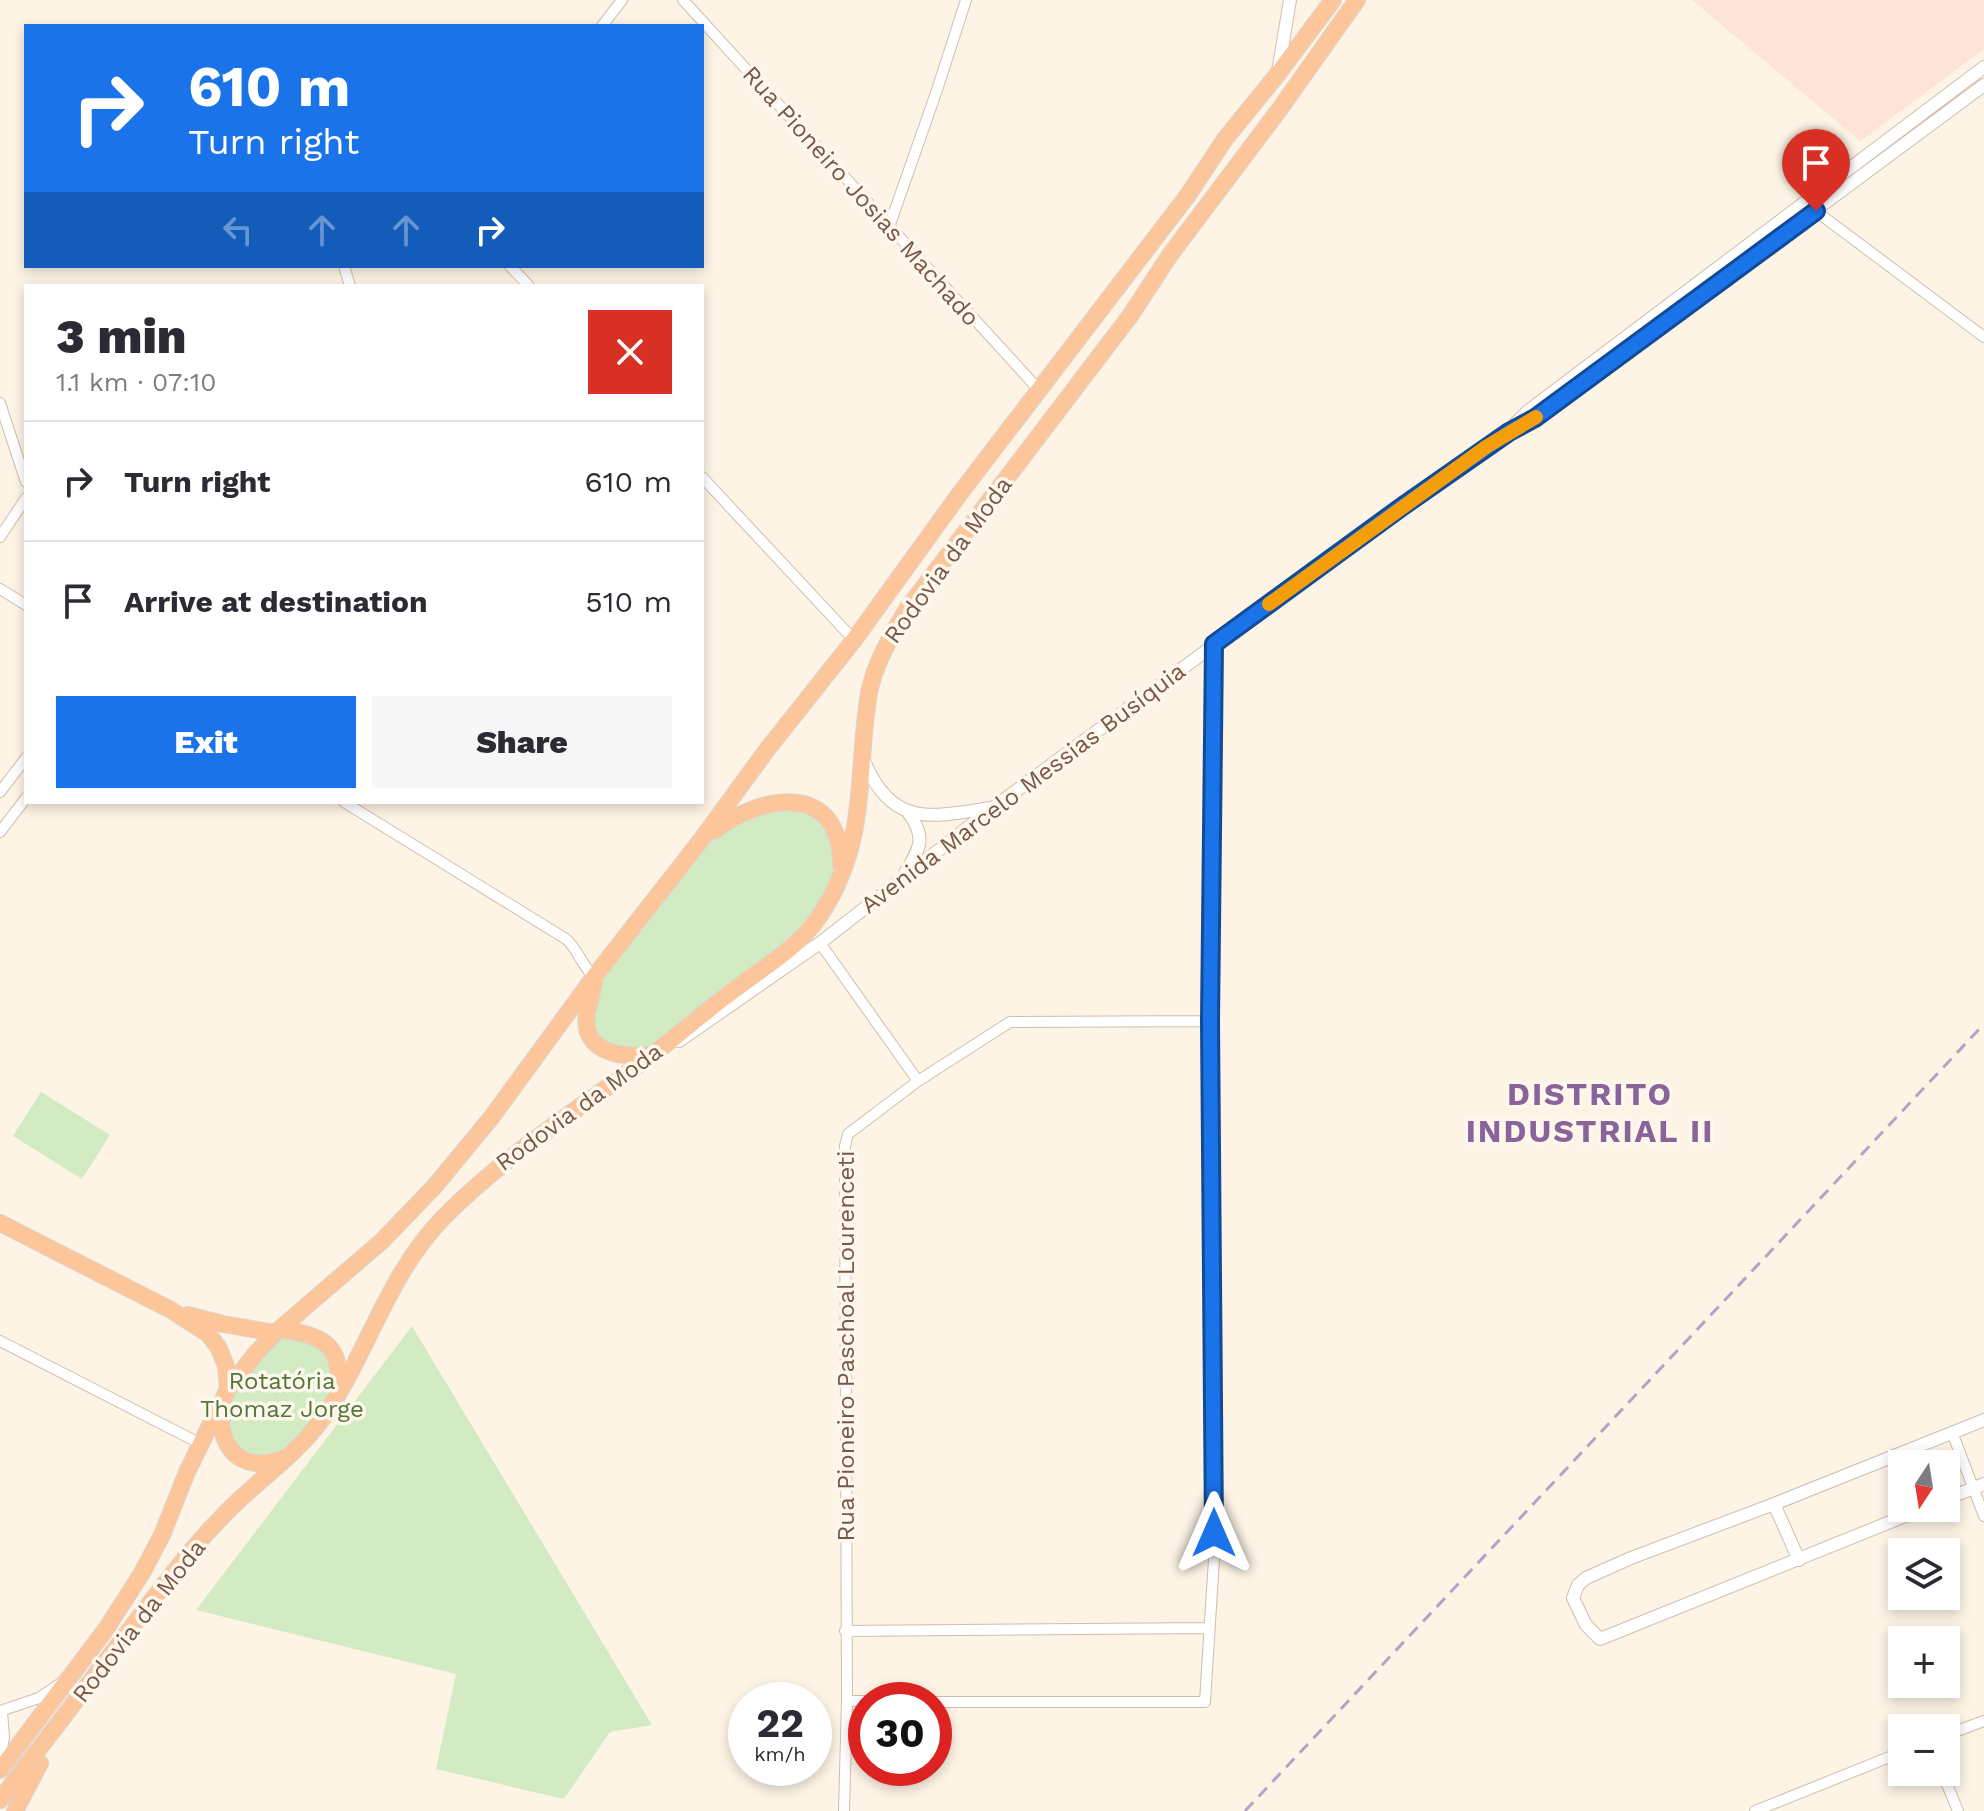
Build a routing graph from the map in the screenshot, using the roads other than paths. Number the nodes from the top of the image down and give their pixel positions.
1 (622, 0) edge
2 (683, 0) edge
3 (966, 0) edge
4 (1290, 0) edge
5 (1333, 0) edge
6 (1357, 0) edge
7 (604, 24) edge
8 (1984, 67) edge
9 (1277, 75) junction
10 (1984, 85) edge
11 (1810, 207) junction
12 (889, 227) junction
13 (512, 268) edge
14 (527, 284) edge
15 (1984, 337) edge
16 (1040, 391) junction
17 (0, 403) edge
18 (24, 476) edge
19 (704, 479) edge
20 (24, 501) edge
21 (0, 537) edge
22 (0, 589) edge
23 (24, 604) edge
24 (854, 640) junction
25 (1214, 644) junction
26 (24, 761) edge
27 (864, 761) junction
28 (0, 792) edge
29 (24, 801) edge
30 (347, 804) edge
31 (994, 807) junction
32 (908, 812) junction
33 (0, 832) edge
34 (701, 840) junction
35 (902, 879) junction
36 (841, 880) junction
37 (820, 943) junction
38 (594, 977) junction
39 (1210, 1021) junction
40 (651, 1055) junction
41 (918, 1081) junction
42 (0, 1223) edge
43 (171, 1310) junction
44 (278, 1331) junction
45 (0, 1341) edge
46 (337, 1394) junction
47 (225, 1395) junction
48 (1984, 1420) edge
49 (1952, 1432) junction
50 (201, 1444) junction
51 (292, 1455) junction
52 (1979, 1486) edge
53 (1960, 1493) edge
54 (1774, 1504) junction
55 (1984, 1516) edge
56 (1891, 1522) edge
57 (1799, 1560) junction
58 (1210, 1628) junction
59 (845, 1631) junction
60 (73, 1676) junction
61 (847, 1701) joint
62 (952, 1702) edge
63 (72, 1706) junction
64 (1, 1712) edge
65 (1984, 1721) edge
66 (1960, 1730) edge
67 (1888, 1758) edge
68 (0, 1759) edge
69 (0, 1770) edge
70 (1948, 1786) edge
71 (0, 1800) edge
72 (15, 1811) edge
73 (844, 1811) edge
74 (1755, 1811) edge
75 (1958, 1811) edge

1 - 7 street
2 - 12 street, Rua Pioneiro Josias Machado
3 - 12 street
4 - 9 street
5 - 9 highway, Rodovia da Moda
6 - 27 highway, Rodovia da Moda
8 - 11 street, Avenida Marcelo Messias Busíquia
9 - 16 highway, Rodovia da Moda
10 - 11 street
11 - 15 street
11 - 25 street, Avenida Marcelo Messias Busíquia
12 - 16 street, Rua Pioneiro Josias Machado
13 - 14 street
16 - 24 highway, Rodovia da Moda
17 - 18 street
19 - 24 street
20 - 21 street
22 - 23 street
24 - 34 highway, Rodovia da Moda
25 - 31 street, Avenida Marcelo Messias Busíquia
25 - 39 street
26 - 28 street
27 - 32 street
27 - 36 highway, Rodovia da Moda
29 - 33 street
30 - 38 street
31 - 32 street
31 - 35 street, Avenida Marcelo Messias Busíquia
32 - 35 street
34 - 36 highway
34 - 38 highway, Rodovia da Moda
35 - 37 street, Avenida Marcelo Messias Busíquia
36 - 40 highway, Rodovia da Moda
37 - 40 street, Avenida Marcelo Messias Busíquia
37 - 41 street
38 - 40 highway
38 - 44 highway, Rodovia da Moda
39 - 41 street, Rua Pioneiro Paschoal Lourenceti
39 - 58 street
40 - 46 highway, Rodovia da Moda
41 - 59 street, Rua Pioneiro Paschoal Lourenceti
42 - 43 highway
43 - 44 highway
43 - 47 highway
44 - 46 highway
44 - 47 highway
45 - 50 street
46 - 51 highway
47 - 50 highway, Rodovia da Moda
47 - 51 highway
48 - 49 street
49 - 52 street
49 - 54 street
50 - 60 highway, Rodovia da Moda
51 - 63 highway, Rodovia da Moda
52 - 53 street
52 - 55 street
54 - 57 street
54 - 57 street
56 - 57 street
58 - 59 street
58 - 62 street
59 - 61 street, Rua Pioneiro Paschoal Lourenceti
60 - 64 street
60 - 69 highway, Rodovia da Moda
61 - 73 street, Rua Pioneiro Paschoal Lourenceti
63 - 71 highway, Rodovia da Moda
63 - 72 highway
64 - 68 street
65 - 66 street
67 - 74 street
70 - 75 street

